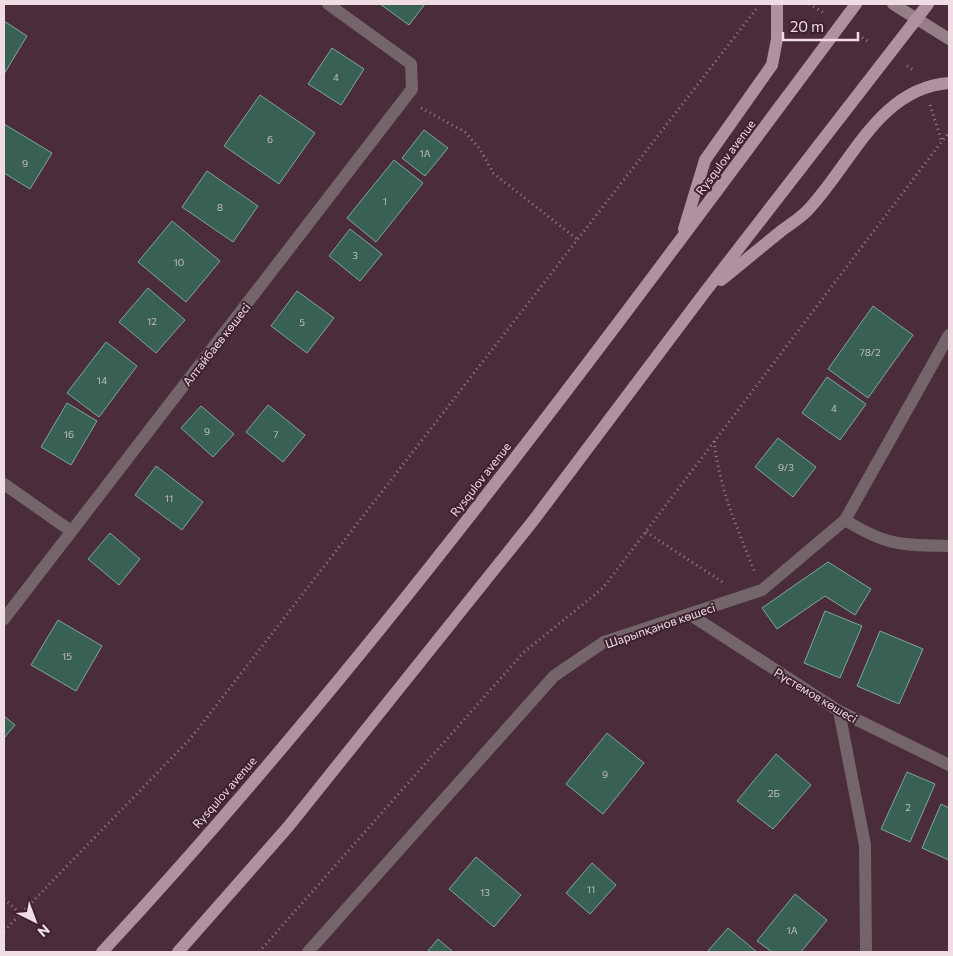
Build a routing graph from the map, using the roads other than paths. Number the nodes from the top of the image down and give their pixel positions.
1 (328, 4) edge
2 (777, 4) edge
3 (856, 4) edge
4 (893, 4) edge
5 (928, 4) edge
6 (916, 19) junction
7 (949, 39) edge
8 (949, 83) edge
9 (680, 239) junction
10 (705, 292) junction
11 (949, 335) edge
12 (4, 484) edge
13 (845, 520) junction
14 (71, 532) junction
15 (949, 546) edge
16 (688, 614) junction
17 (4, 619) edge
18 (839, 711) junction
19 (949, 765) edge
20 (102, 952) edge
21 (178, 952) edge
22 (308, 952) edge
23 (866, 952) edge

1 - 14 street, Алтайбаев көшесі
2 - 9 main road
3 - 9 main road, Rysqulov avenue
4 - 6 main road
5 - 6 main road
6 - 7 main road
6 - 10 main road
8 - 10 main road
9 - 20 main road, Rysqulov avenue
10 - 21 main road
11 - 13 street, Шарыпқанов көшесі
12 - 14 street
13 - 15 street
13 - 16 street, Шарыпқанов көшесі
14 - 17 street, Алтайбаев көшесі
16 - 18 street, Рүстемов көшесі
16 - 22 street, Шарыпқанов көшесі
18 - 19 street, Рүстемов көшесі
18 - 23 street

